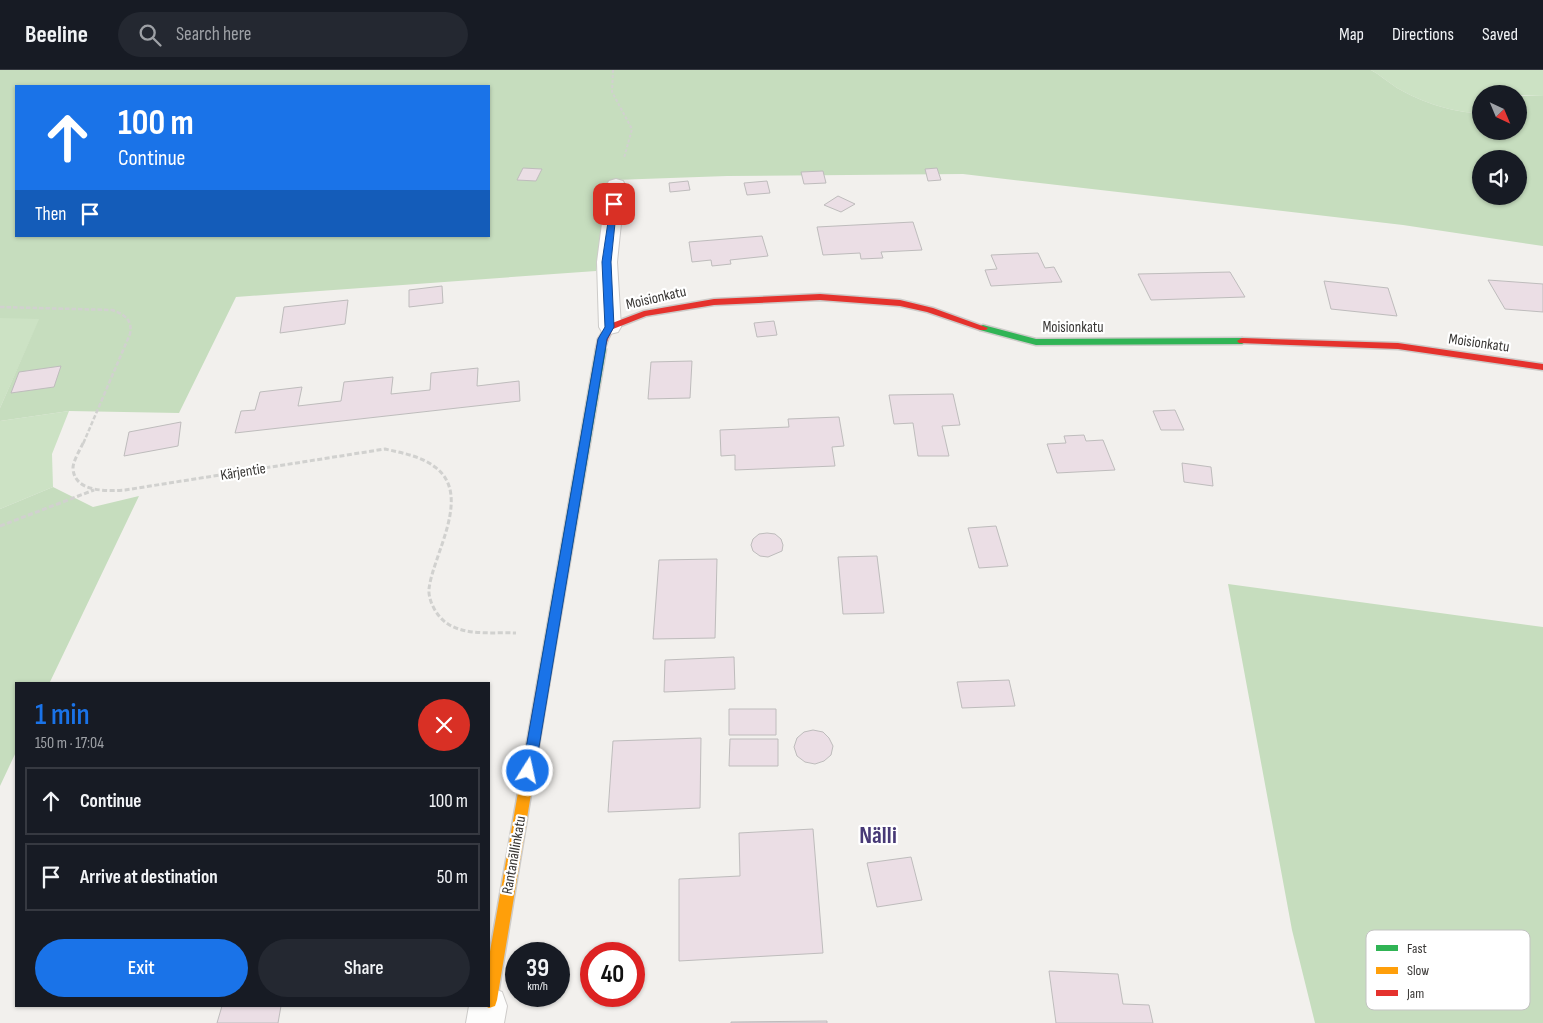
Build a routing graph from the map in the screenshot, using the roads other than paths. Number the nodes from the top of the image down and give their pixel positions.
1 (616, 185) road end
2 (610, 327) junction
3 (1543, 367) edge
4 (490, 994) edge
5 (488, 1007) edge
6 (485, 1023) edge

1 - 2 street
2 - 3 street, Moisionkatu
2 - 4 street, Rantanällinkatu
5 - 6 street

